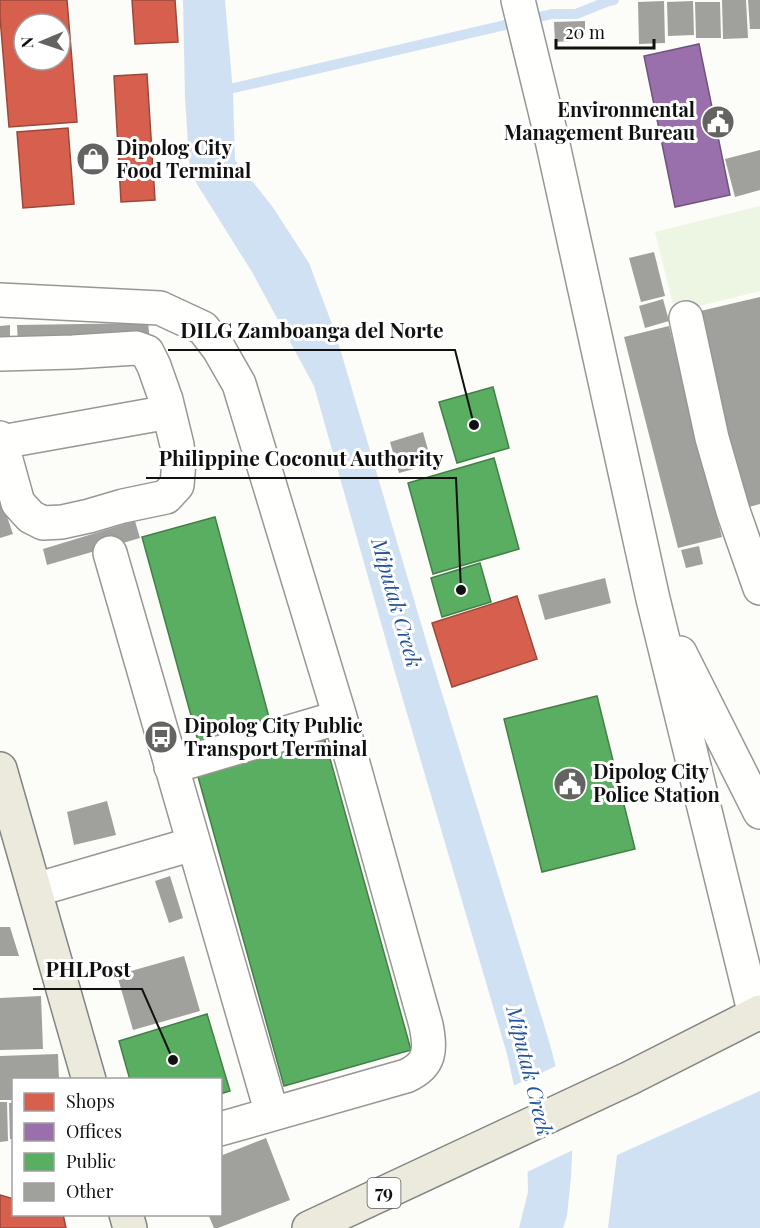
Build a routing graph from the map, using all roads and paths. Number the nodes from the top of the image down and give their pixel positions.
1 (518, 1) edge
2 (0, 300) edge
3 (686, 318) dead end
4 (0, 354) edge
5 (169, 412) junction
6 (0, 440) edge
7 (754, 550) edge
8 (110, 553) dead end
9 (760, 588) edge
10 (653, 599) junction
11 (340, 717) junction
12 (171, 767) junction
13 (0, 769) edge
14 (760, 812) edge
15 (193, 844) junction
16 (35, 890) junction
17 (757, 1013) edge
18 (88, 1078) edge
19 (272, 1114) junction
20 (222, 1129) edge
21 (309, 1228) edge

1 - 10 street
2 - 11 street
3 - 7 street
4 - 5 street
5 - 6 street
5 - 6 street
7 - 9 street
8 - 12 street
10 - 14 street
10 - 17 street
11 - 12 street
11 - 19 street
12 - 15 street
13 - 16 main road
15 - 16 street
15 - 19 street
16 - 18 main road
17 - 21 main road, 79
19 - 20 street

